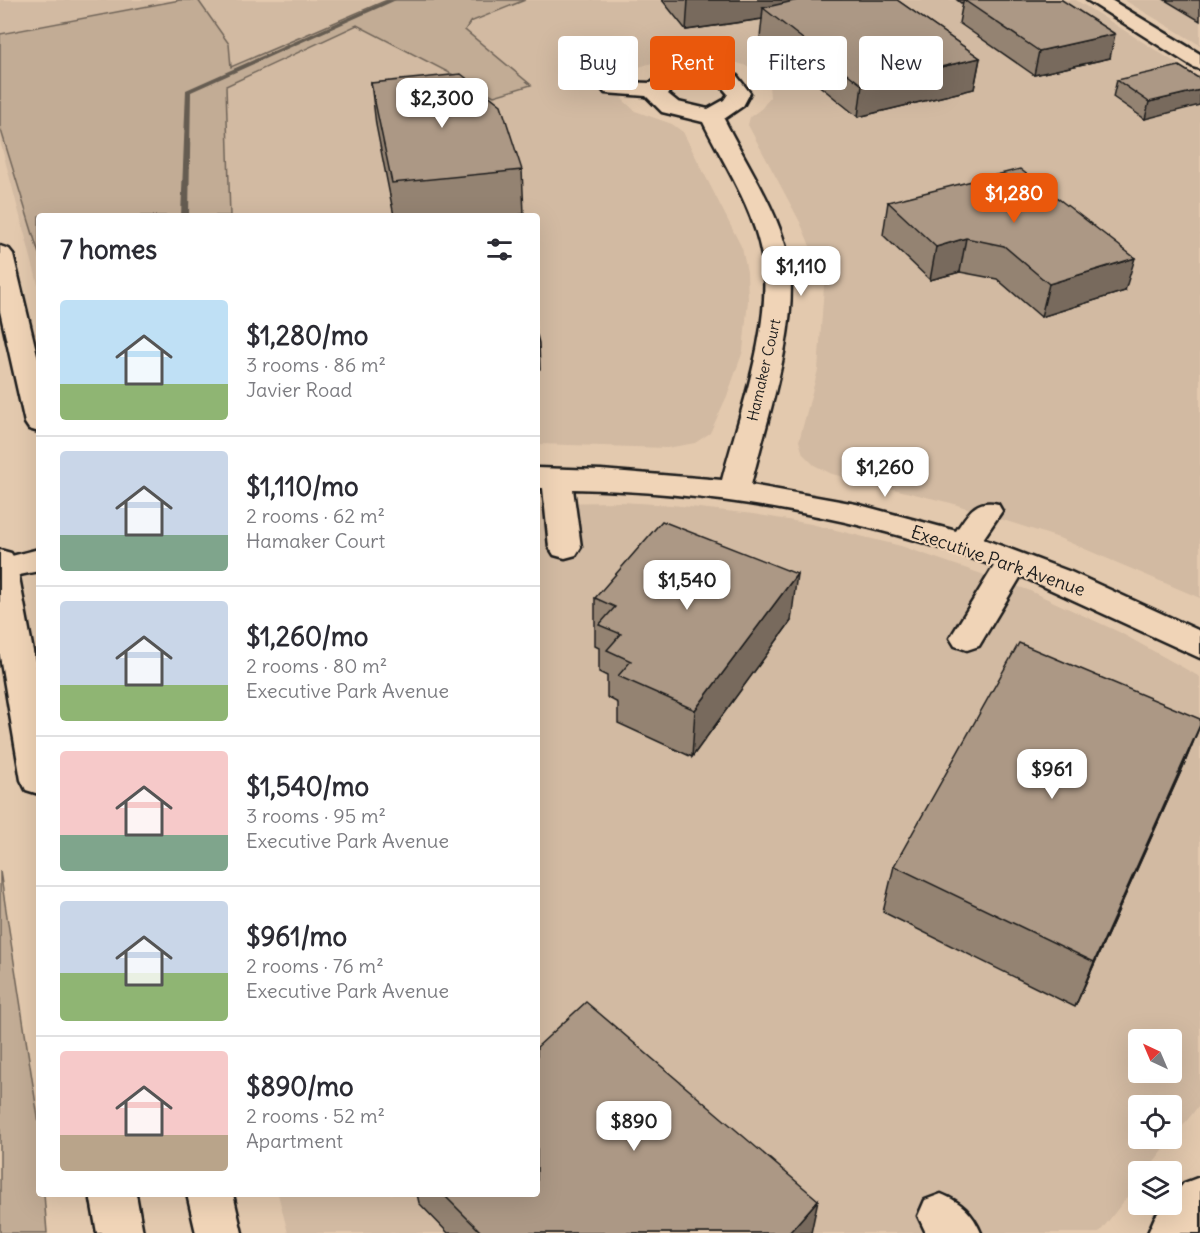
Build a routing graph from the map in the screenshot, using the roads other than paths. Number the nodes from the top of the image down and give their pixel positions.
1 (1097, 0) edge
2 (1194, 54) edge
3 (735, 86) edge
4 (657, 90) edge
5 (712, 117) junction
6 (0, 254) edge
7 (7, 314) edge
8 (36, 413) edge
9 (547, 478) edge
10 (734, 492) junction
11 (987, 511) dead end
12 (963, 545) junction
13 (565, 548) dead end
14 (36, 560) edge
15 (1013, 562) junction
16 (1, 565) edge
17 (967, 638) dead end
18 (1200, 646) edge
19 (36, 763) edge
20 (114, 1197) edge
21 (211, 1197) edge
22 (1200, 1199) edge
23 (120, 1233) edge
24 (219, 1233) edge
25 (1171, 1233) edge

1 - 2 street
3 - 5 street
4 - 5 street
5 - 10 street, Hamaker Court
6 - 7 street
7 - 8 street
9 - 10 street, Executive Park Avenue
9 - 13 street
10 - 12 street, Executive Park Avenue
11 - 12 street
12 - 15 street, Executive Park Avenue
14 - 16 street
15 - 17 street
15 - 18 street, Executive Park Avenue
16 - 19 street
20 - 23 street
21 - 24 street
22 - 25 street

